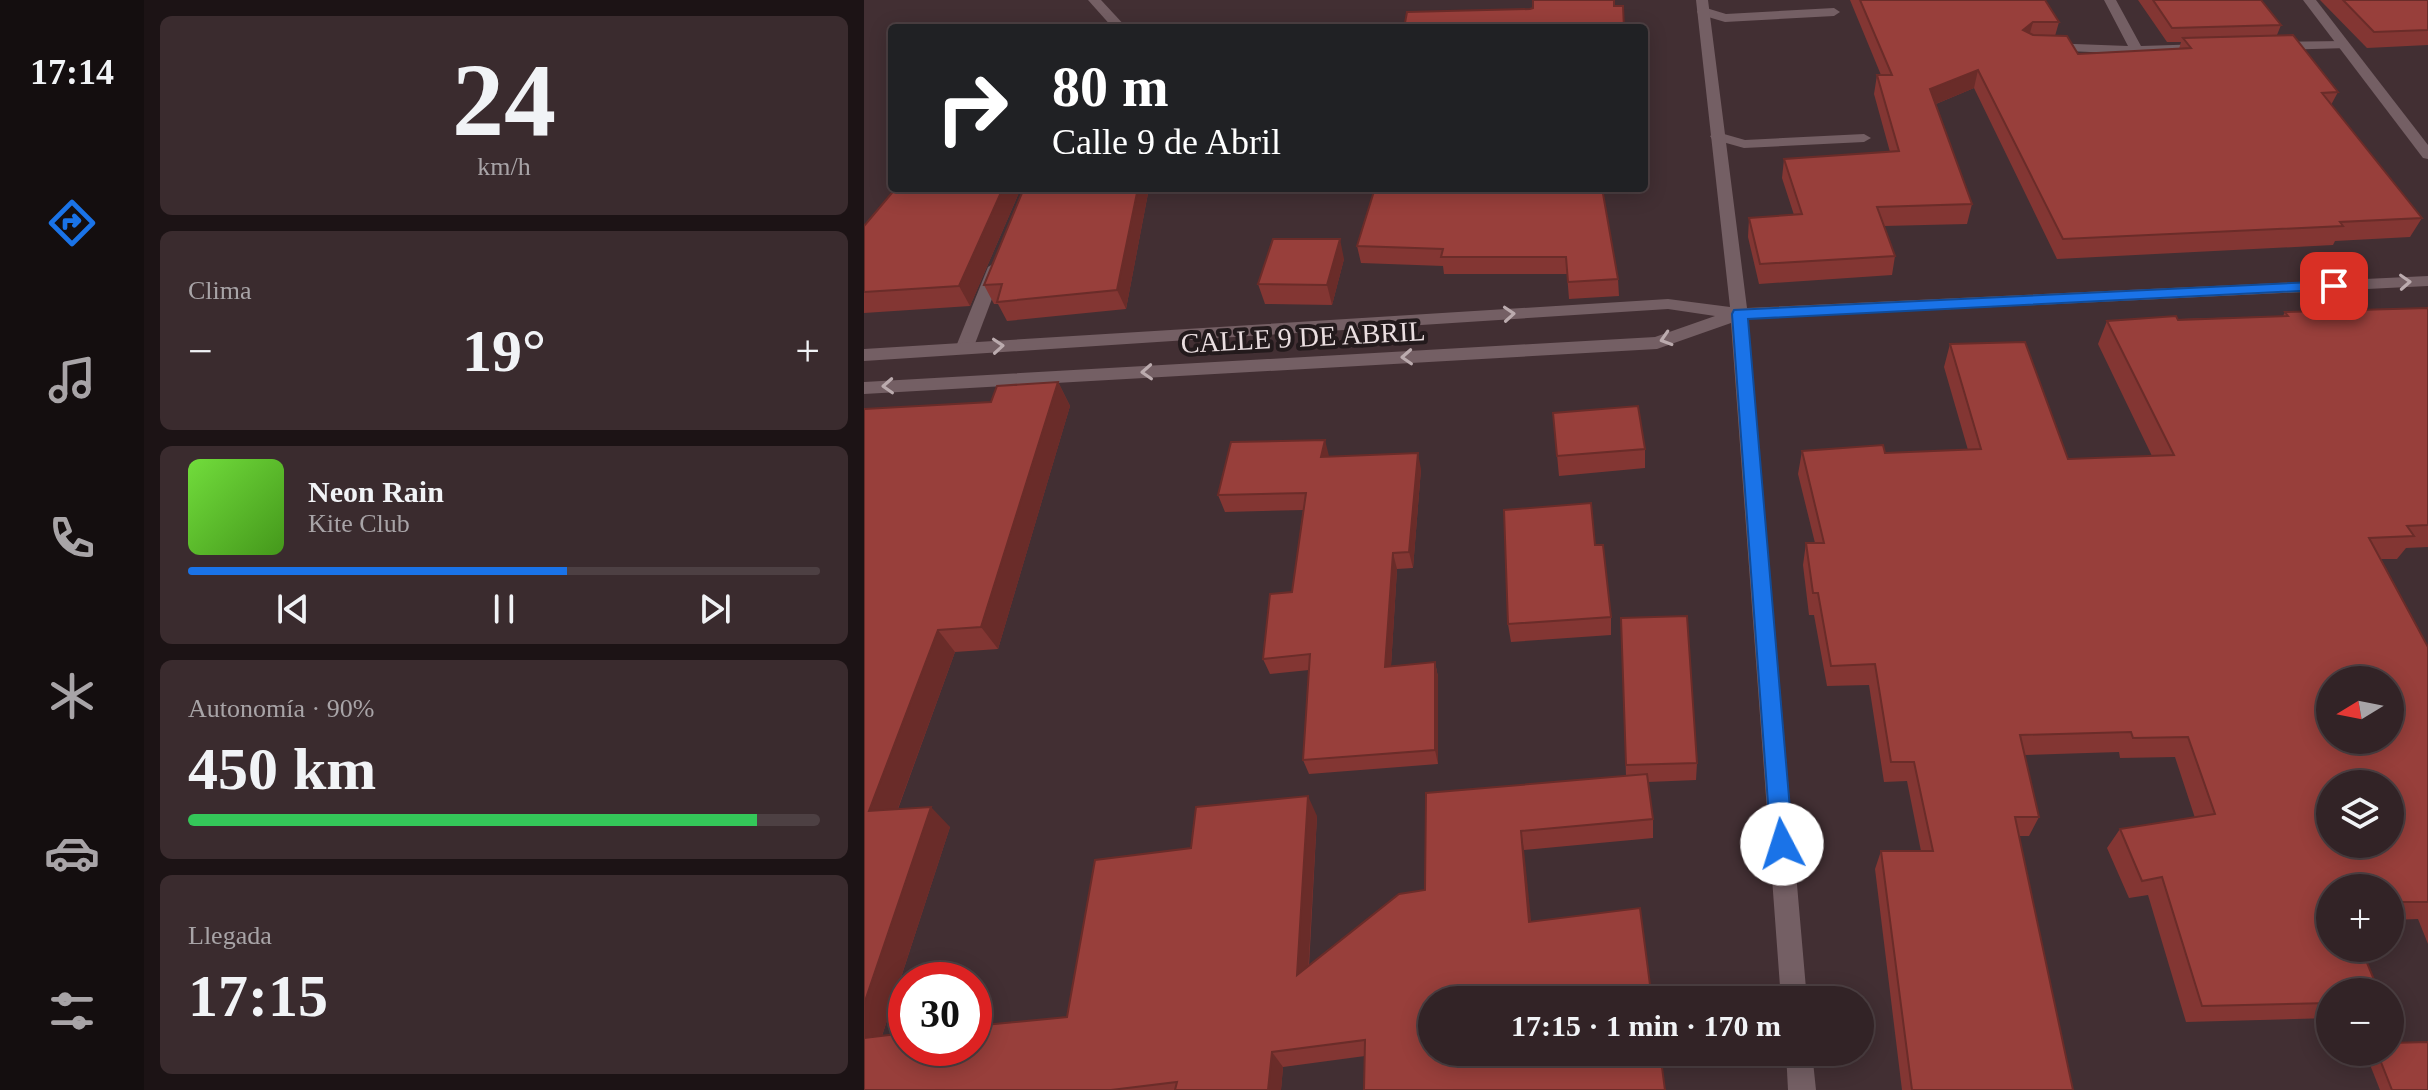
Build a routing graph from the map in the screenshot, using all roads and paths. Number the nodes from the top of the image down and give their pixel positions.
1 (1094, 0) edge
2 (2110, 0) edge
3 (2309, 0) edge
4 (1703, 6) edge
5 (1834, 12) dead end
6 (1116, 24) edge
7 (2343, 45) junction
8 (2028, 47) edge
9 (2264, 47) edge
10 (2216, 48) edge
11 (2137, 50) junction
12 (1717, 136) junction
13 (1864, 138) dead end
14 (2428, 155) edge
15 (1006, 244) edge
16 (2428, 281) edge
17 (1739, 314) junction
18 (964, 349) junction
19 (864, 355) edge
20 (864, 388) edge
21 (1793, 986) edge
22 (1800, 1066) edge
23 (1802, 1090) edge

1 - 6 street
2 - 11 street
3 - 7 street
4 - 5 street
4 - 12 street
7 - 9 street
7 - 14 street
8 - 11 street
10 - 11 street
12 - 13 street
12 - 17 street
15 - 18 street
17 -> 16 street, CALLE 9 DE ABRIL
18 -> 17 street, CALLE 9 DE ABRIL
17 -> 20 street, CALLE 9 DE ABRIL
17 - 21 street
18 - 19 street, CALLE 9 DE ABRIL
22 - 23 street

